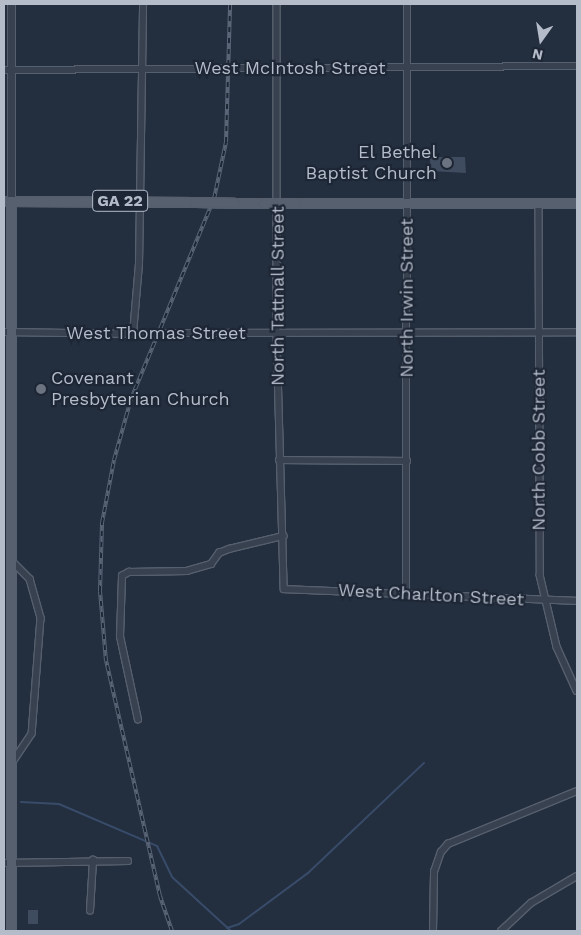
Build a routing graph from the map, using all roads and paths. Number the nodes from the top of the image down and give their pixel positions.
1 (11, 4) edge
2 (143, 4) edge
3 (277, 4) edge
4 (407, 4) edge
5 (577, 66) edge
6 (408, 67) junction
7 (277, 68) junction
8 (141, 69) junction
9 (7, 70) edge
10 (7, 201) edge
11 (140, 201) junction
12 (408, 203) junction
13 (539, 204) junction
14 (577, 204) edge
15 (7, 332) edge
16 (539, 332) junction
17 (577, 332) edge
18 (277, 333) junction
19 (408, 333) junction
20 (133, 334) junction
21 (279, 460) junction
22 (407, 462) junction
23 (283, 536) junction
24 (11, 560) junction
25 (284, 589) joint
26 (406, 592) junction
27 (7, 595) edge
28 (544, 600) junction
29 (577, 601) edge
30 (577, 691) edge
31 (138, 720) dead end
32 (11, 765) junction
33 (577, 791) edge
34 (93, 860) junction
35 (128, 861) dead end
36 (7, 863) edge
37 (577, 876) edge
38 (90, 912) dead end
39 (11, 931) edge
40 (433, 931) edge
41 (502, 931) edge

1 - 9 street
2 - 8 street
3 - 7 street, North Tattnall Street
4 - 6 street, North Irwin Street
5 - 6 street, West McIntosh Street
6 - 7 street, West McIntosh Street
6 - 12 street, North Irwin Street
7 - 8 street, West McIntosh Street
7 - 18 street, North Tattnall Street
8 - 9 street, West McIntosh Street
8 - 11 street
9 - 10 street
10 - 11 main road, GA 22
10 - 15 main road
11 - 12 main road, GA 22, bridge
11 - 20 street
12 - 13 main road, GA 22
12 - 19 street, North Irwin Street
13 - 14 main road, GA 22
13 - 16 street, North Cobb Street
15 - 20 street, West Thomas Street
15 - 24 main road
16 - 17 street, West Thomas Street
16 - 19 street, West Thomas Street
16 - 28 street, North Cobb Street
18 - 19 street, West Thomas Street
18 - 20 street, West Thomas Street, bridge
18 - 21 street, North Tattnall Street
19 - 22 street, North Irwin Street
21 - 22 street
21 - 23 street, North Tattnall Street
22 - 26 street, North Irwin Street
23 - 25 street, North Tattnall Street
23 - 31 street
24 - 27 main road
24 - 32 street
25 - 26 street, West Charlton Street
26 - 28 street, West Charlton Street
27 - 32 main road
28 - 29 street, West Charlton Street
28 - 30 street, North Cobb Street
32 - 36 main road
33 - 40 street
34 - 35 street
34 - 36 street
34 - 38 street
36 - 39 main road
37 - 41 street

